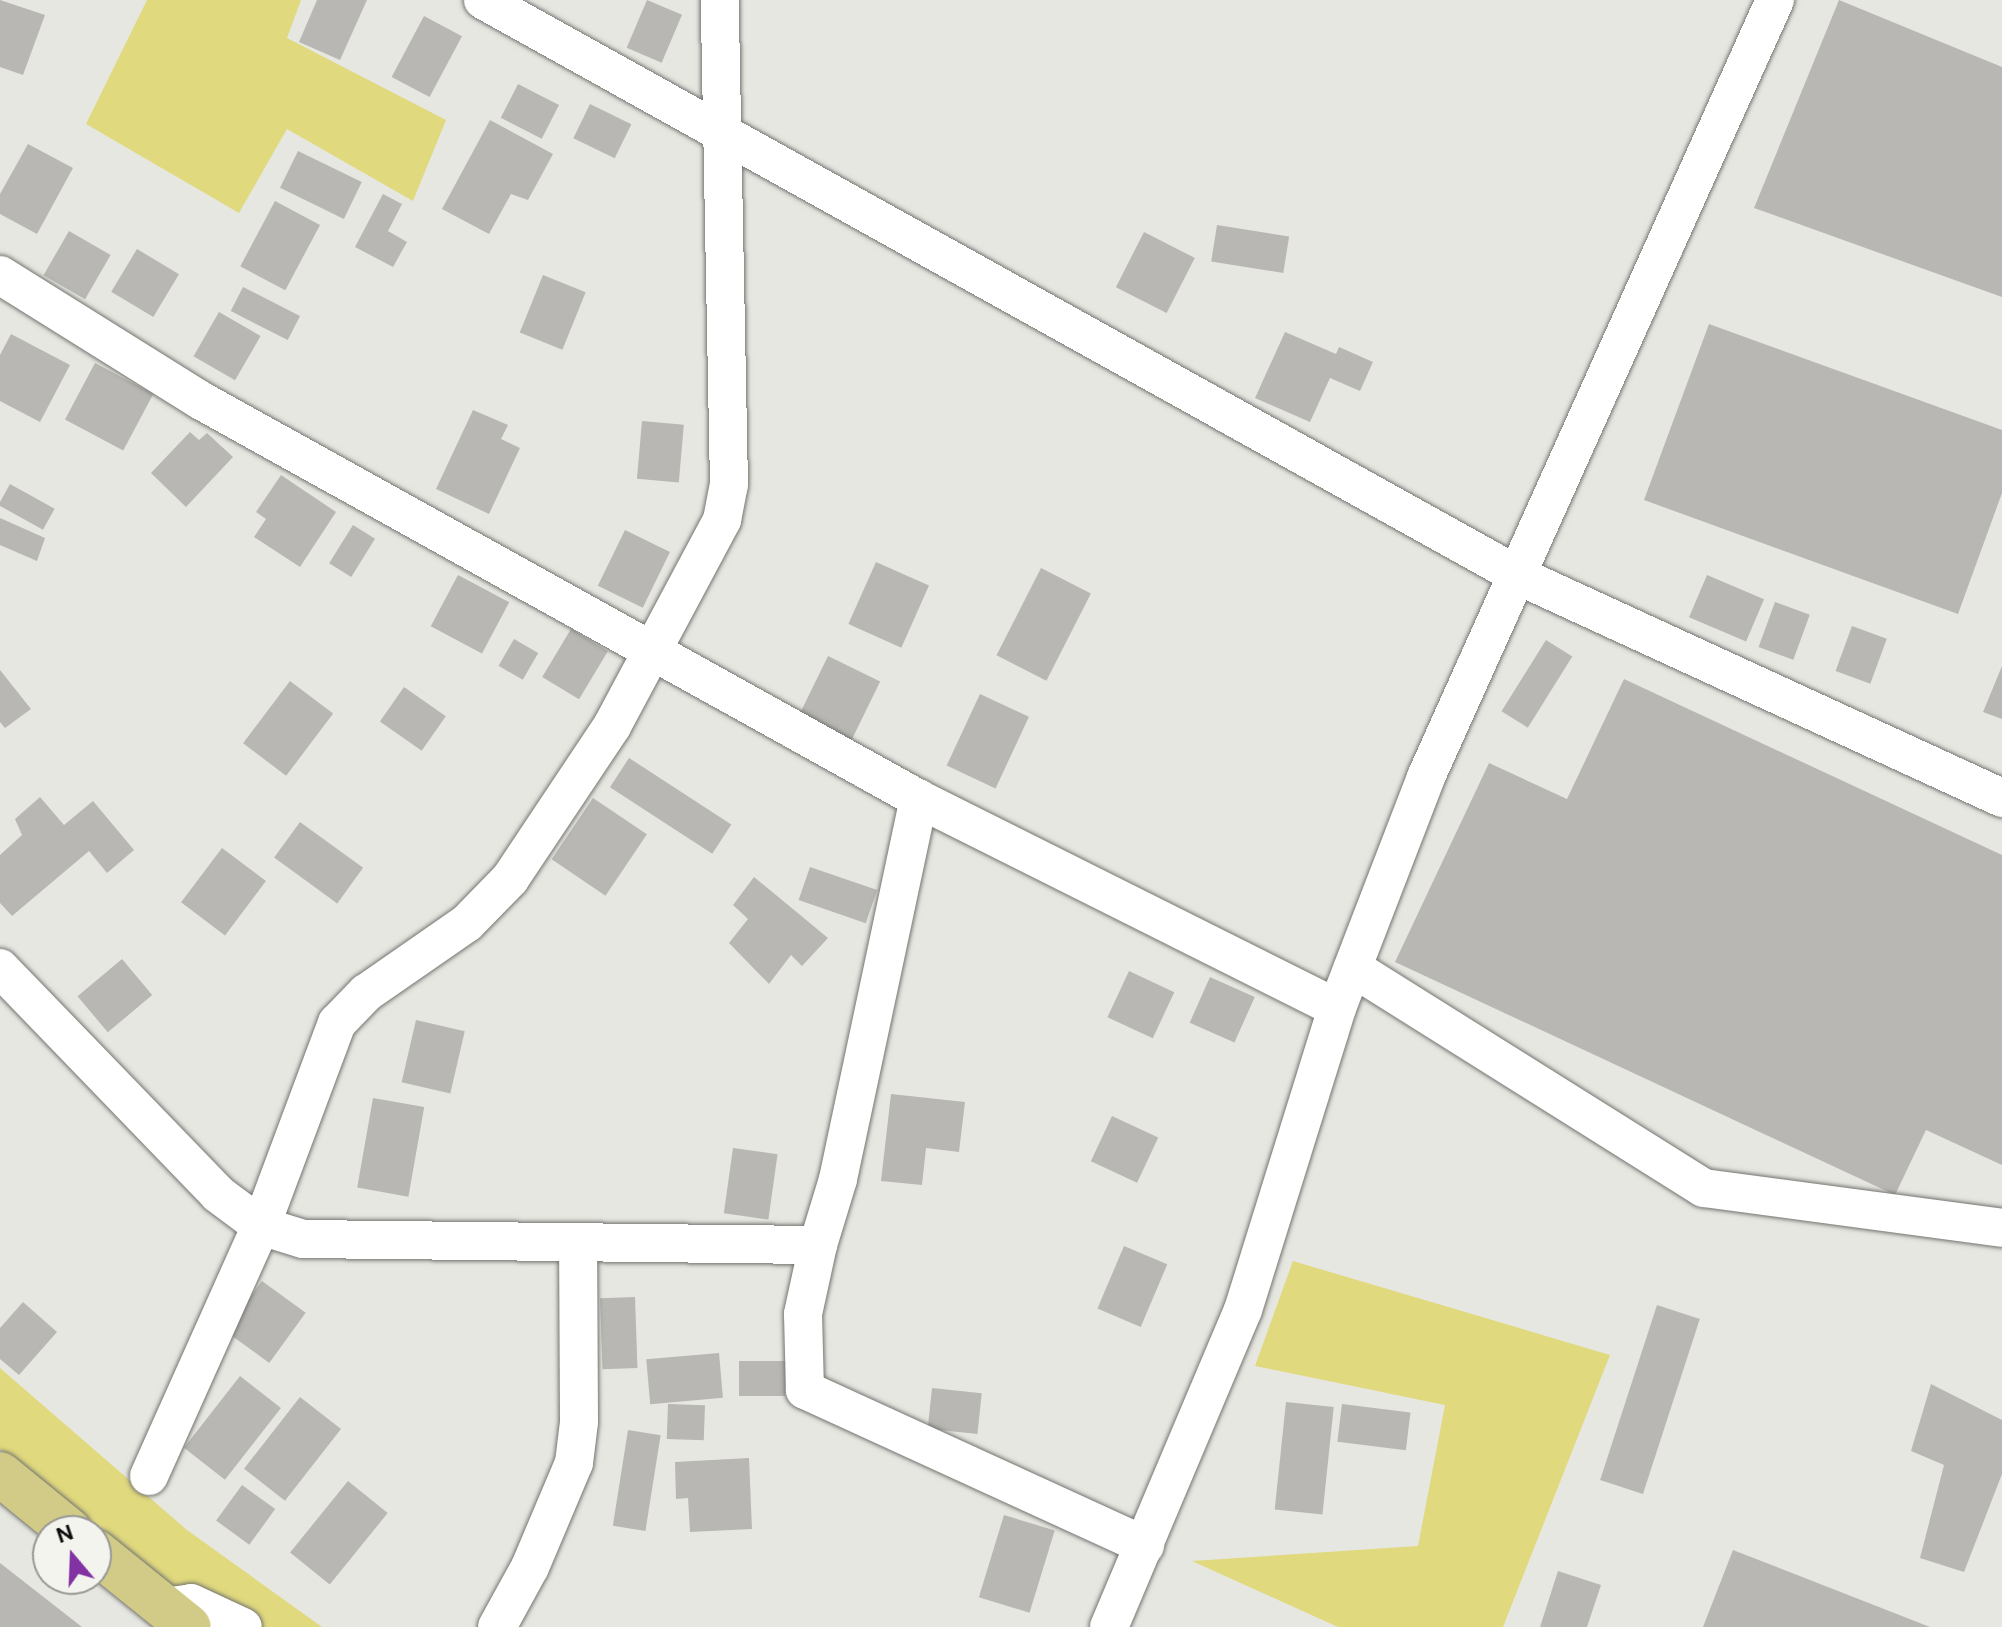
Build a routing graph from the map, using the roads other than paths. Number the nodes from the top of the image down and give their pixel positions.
1 (483, 0) edge
2 (720, 0) edge
3 (1775, 0) edge
4 (722, 133) junction
5 (0, 275) edge
6 (1519, 576) junction
7 (654, 651) junction
8 (2002, 798) edge
9 (919, 799) junction
10 (1353, 968) junction
11 (8, 990) edge
12 (1337, 1008) junction
13 (261, 1226) junction
14 (2002, 1228) edge
15 (578, 1242) junction
16 (818, 1245) junction
17 (0, 1474) edge
18 (149, 1476) dead end
19 (50, 1515) edge
20 (1145, 1546) junction
21 (112, 1565) edge
22 (176, 1617) edge
23 (243, 1627) edge
24 (497, 1627) edge
25 (1109, 1627) edge

1 - 4 street
2 - 4 street
3 - 6 street
4 - 6 street
4 - 7 street
5 - 7 street
6 - 8 street
6 - 10 street
7 - 9 street
7 - 13 street
9 - 12 street
9 - 16 street
10 - 12 street
10 - 14 street
11 - 13 street
12 - 20 street
13 - 15 street
13 - 18 street
15 - 16 street
15 - 24 street
16 - 20 street
17 - 19 main road
20 - 25 street
21 - 22 main road
22 - 23 street

